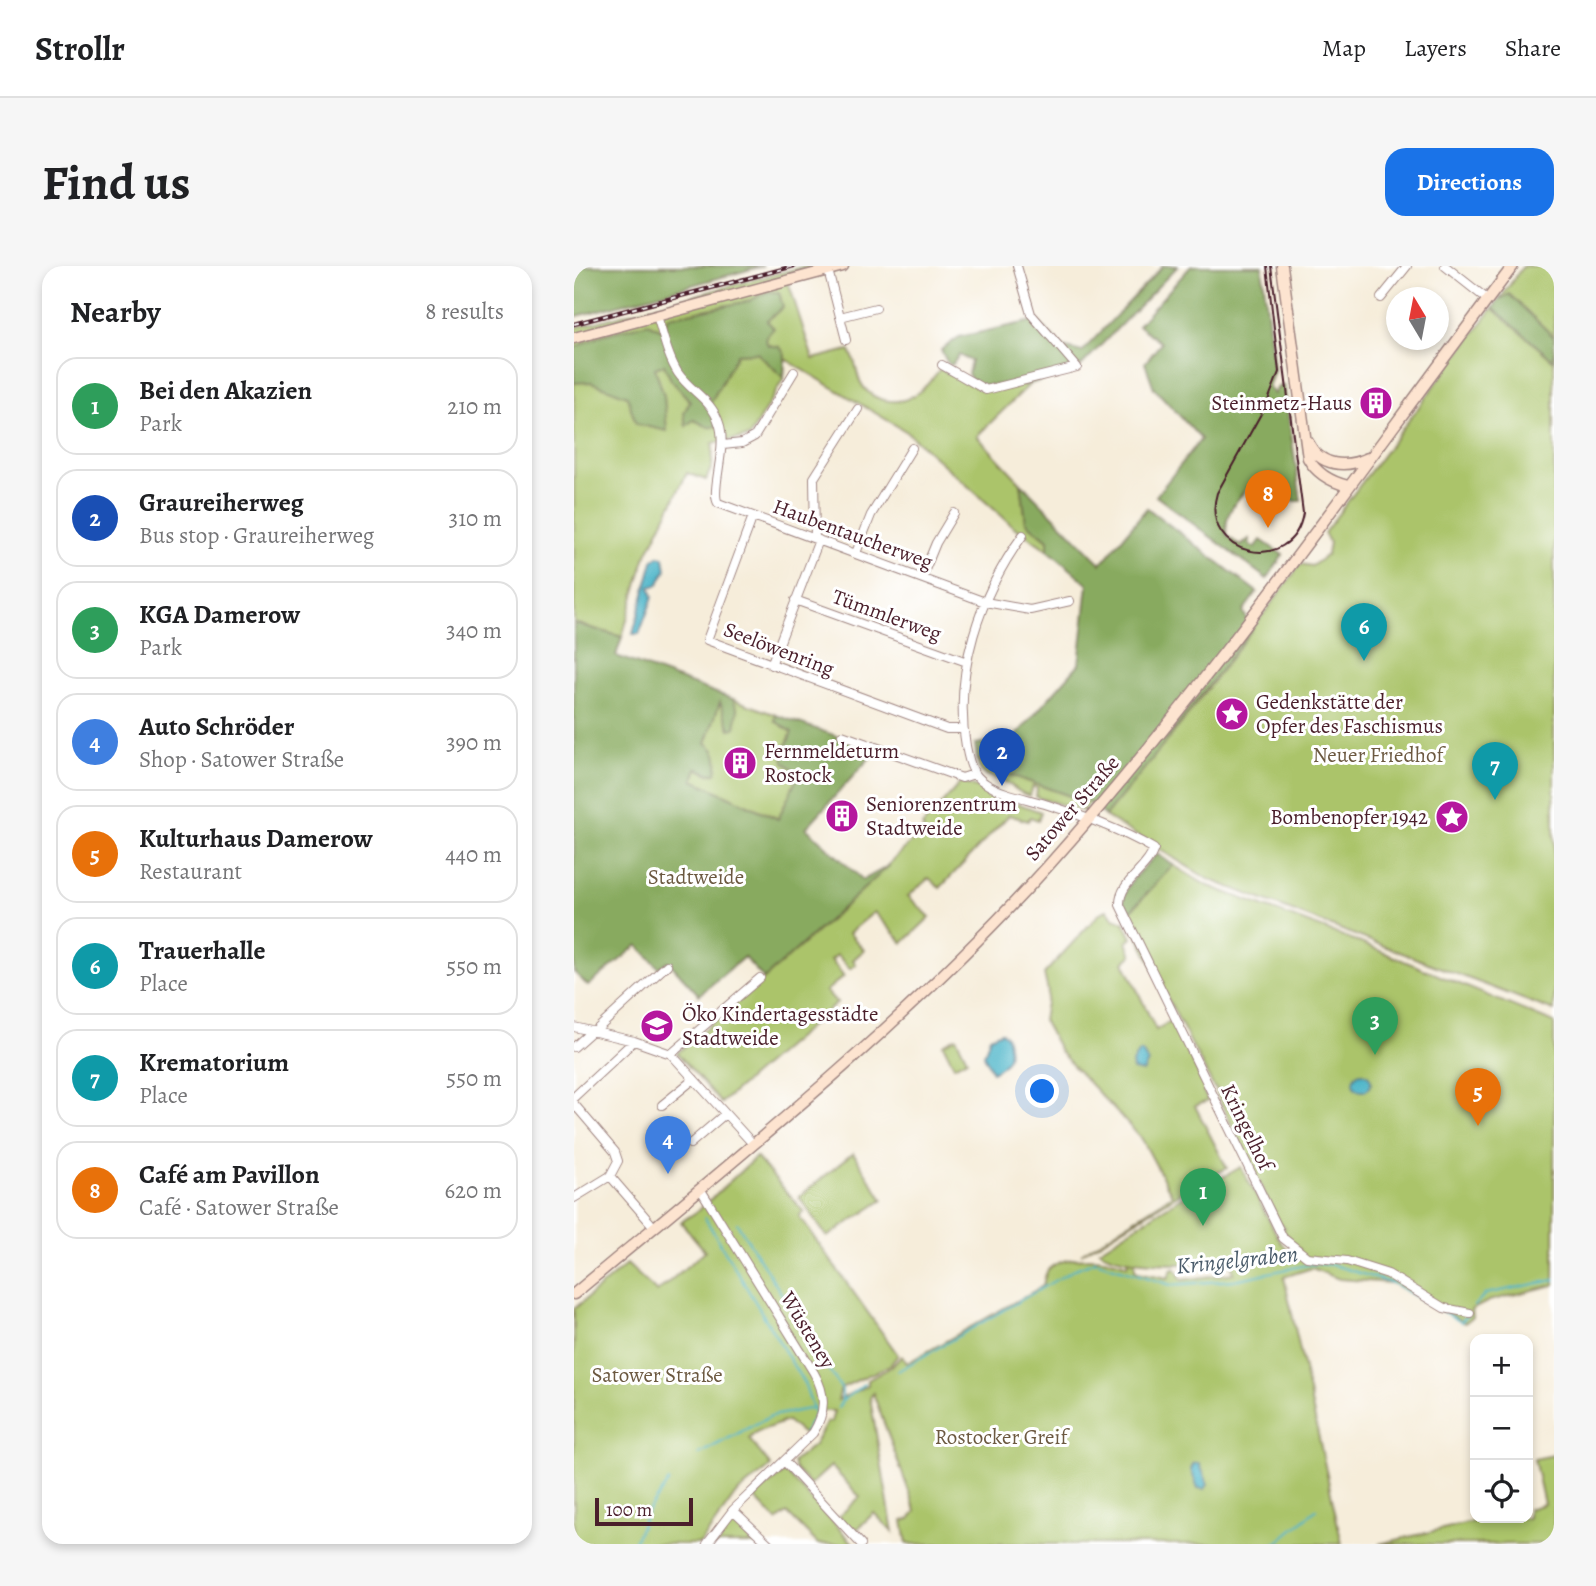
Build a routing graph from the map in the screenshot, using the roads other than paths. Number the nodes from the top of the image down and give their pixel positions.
1 (843, 266) edge
2 (1017, 266) edge
3 (1282, 266) edge
4 (1406, 266) edge
5 (1446, 266) edge
6 (1513, 266) edge
7 (828, 270) junction
8 (1381, 298) dead end
9 (1488, 300) junction
10 (876, 308) dead end
11 (657, 316) junction
12 (840, 317) junction
13 (574, 338) edge
14 (846, 340) dead end
15 (942, 365) dead end
16 (794, 372) dead end
17 (858, 409) dead end
18 (1306, 437) junction
19 (723, 445) junction
20 (912, 448) dead end
21 (1368, 458) junction
22 (1334, 464) junction
23 (1348, 486) junction
24 (714, 494) junction
25 (704, 495) dead end
26 (954, 513) dead end
27 (753, 516) junction
28 (1023, 535) dead end
29 (817, 539) junction
30 (856, 553) junction
31 (922, 577) junction
32 (795, 600) junction
33 (1070, 601) dead end
34 (985, 602) junction
35 (967, 662) junction
36 (771, 665) junction
37 (963, 729) junction
38 (842, 735) dead end
39 (974, 774) junction
40 (1087, 818) junction
41 (667, 965) dead end
42 (760, 978) dead end
43 (574, 1027) edge
44 (593, 1032) junction
45 (634, 1041) junction
46 (574, 1047) edge
47 (671, 1054) junction
48 (694, 1079) junction
49 (574, 1097) edge
50 (574, 1104) edge
51 (662, 1105) dead end
52 (725, 1114) junction
53 (690, 1143) dead end
54 (753, 1144) junction
55 (610, 1176) junction
56 (701, 1190) junction
57 (574, 1198) edge
58 (653, 1227) junction
59 (574, 1294) edge
60 (1470, 1313) dead end
61 (785, 1462) junction
62 (733, 1510) junction
63 (708, 1544) edge
64 (769, 1544) edge
65 (861, 1544) edge

1 - 7 main road
2 - 15 street
3 - 18 main road
4 - 8 street
5 - 9 street
6 - 9 main road, Satower Straße
7 - 11 main road
7 - 12 street
9 - 21 main road, Satower Straße
10 - 12 street
11 - 13 main road
11 - 19 street
12 - 14 street
16 - 19 street
17 - 29 street
18 - 22 main road
18 - 23 main road
19 - 24 street
20 - 30 street
21 - 22 main road
21 - 23 main road, Satower Straße
22 - 23 main road
23 - 40 main road, Satower Straße
24 - 25 street
24 - 27 street, Haubentaucherweg
26 - 31 street
27 - 29 street, Haubentaucherweg
27 - 36 street, Seelöwenring
28 - 34 street
29 - 30 street, Haubentaucherweg
29 - 32 street
30 - 31 street, Haubentaucherweg
31 - 34 street, Haubentaucherweg
32 - 35 street, Tümmlerweg
32 - 36 street
33 - 34 street, Haubentaucherweg
34 - 35 street
35 - 37 street
36 - 37 street, Seelöwenring
37 - 39 street
38 - 39 street
39 - 40 street
40 - 54 main road, Satower Straße
40 - 60 street, Kringelhof
41 - 44 street
42 - 47 street
43 - 44 street
44 - 45 street
44 - 46 street
45 - 47 street
45 - 49 street
47 - 48 street
48 - 51 street
48 - 52 street
50 - 55 street
52 - 53 street
52 - 54 street
54 - 56 main road, Satower Straße
55 - 57 street
55 - 58 street
56 - 58 main road, Satower Straße
56 - 61 street, Wüsteney
58 - 59 main road, Satower Straße
61 - 62 street, Wüsteney
61 - 65 street
62 - 63 street, Wüsteney
62 - 64 street

